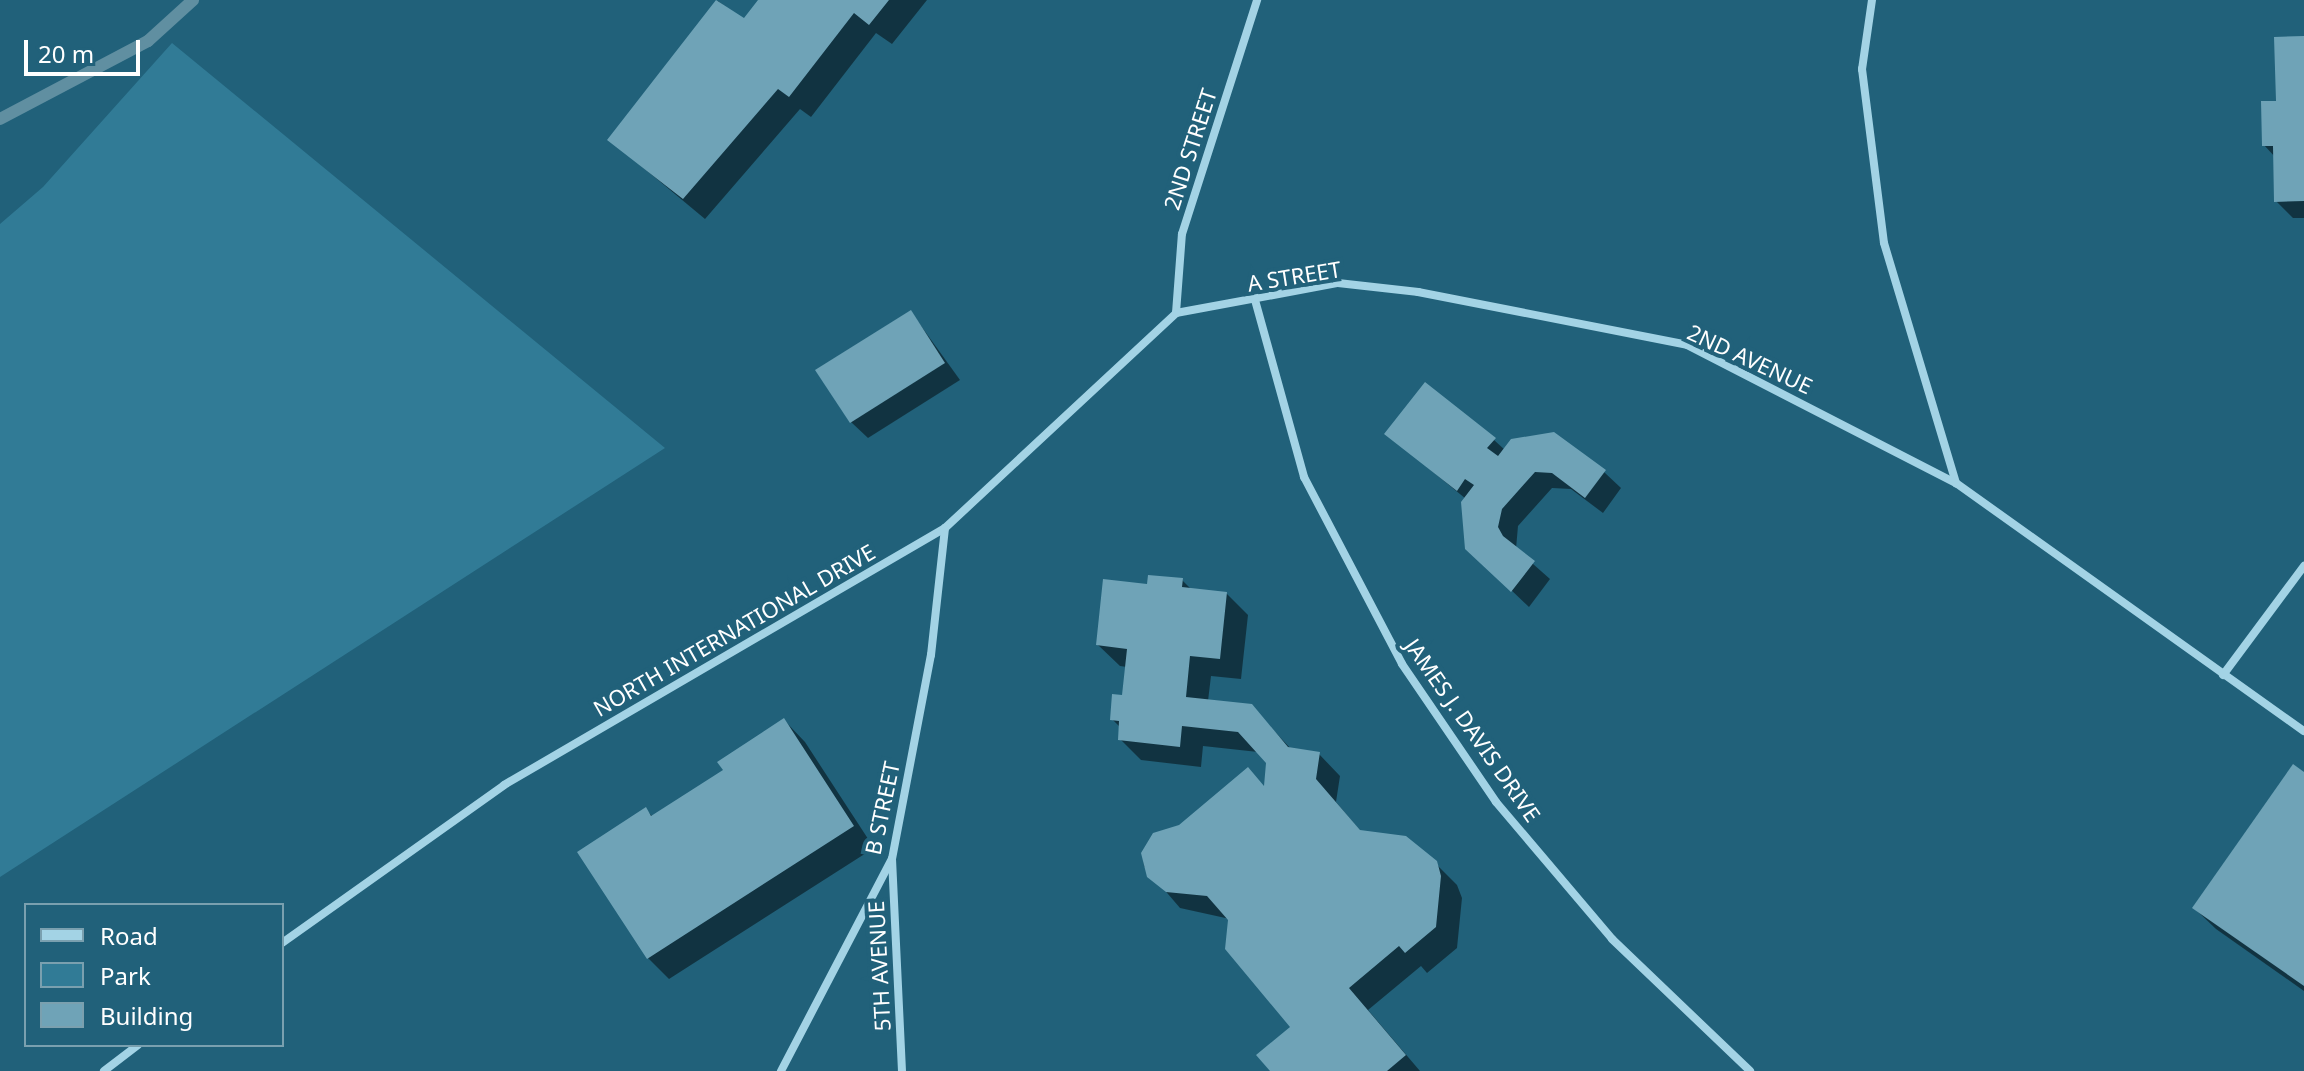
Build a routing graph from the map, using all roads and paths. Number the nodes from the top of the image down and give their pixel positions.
1 (1257, 0) edge
2 (1872, 0) edge
3 (1418, 292) joint
4 (1255, 300) junction
5 (1176, 313) junction
6 (1956, 483) junction
7 (945, 528) junction
8 (2304, 566) edge
9 (2223, 675) junction
10 (2304, 731) edge
11 (892, 859) junction
12 (284, 942) edge
13 (135, 1047) edge
14 (104, 1071) edge
15 (781, 1071) edge
16 (902, 1071) edge
17 (1750, 1071) edge

1 - 5 street, 2ND STREET
2 - 6 street
3 - 4 street, A STREET
3 - 6 street, 2ND AVENUE
4 - 5 street, A STREET
4 - 17 street, JAMES J. DAVIS DRIVE
5 - 7 street, NORTH INTERNATIONAL DRIVE
6 - 9 street, 2ND AVENUE
7 - 11 street, B STREET
7 - 12 street, NORTH INTERNATIONAL DRIVE
8 - 9 street
9 - 10 street, 2ND AVENUE
11 - 15 street, B STREET
11 - 16 street, 5TH AVENUE
13 - 14 street

